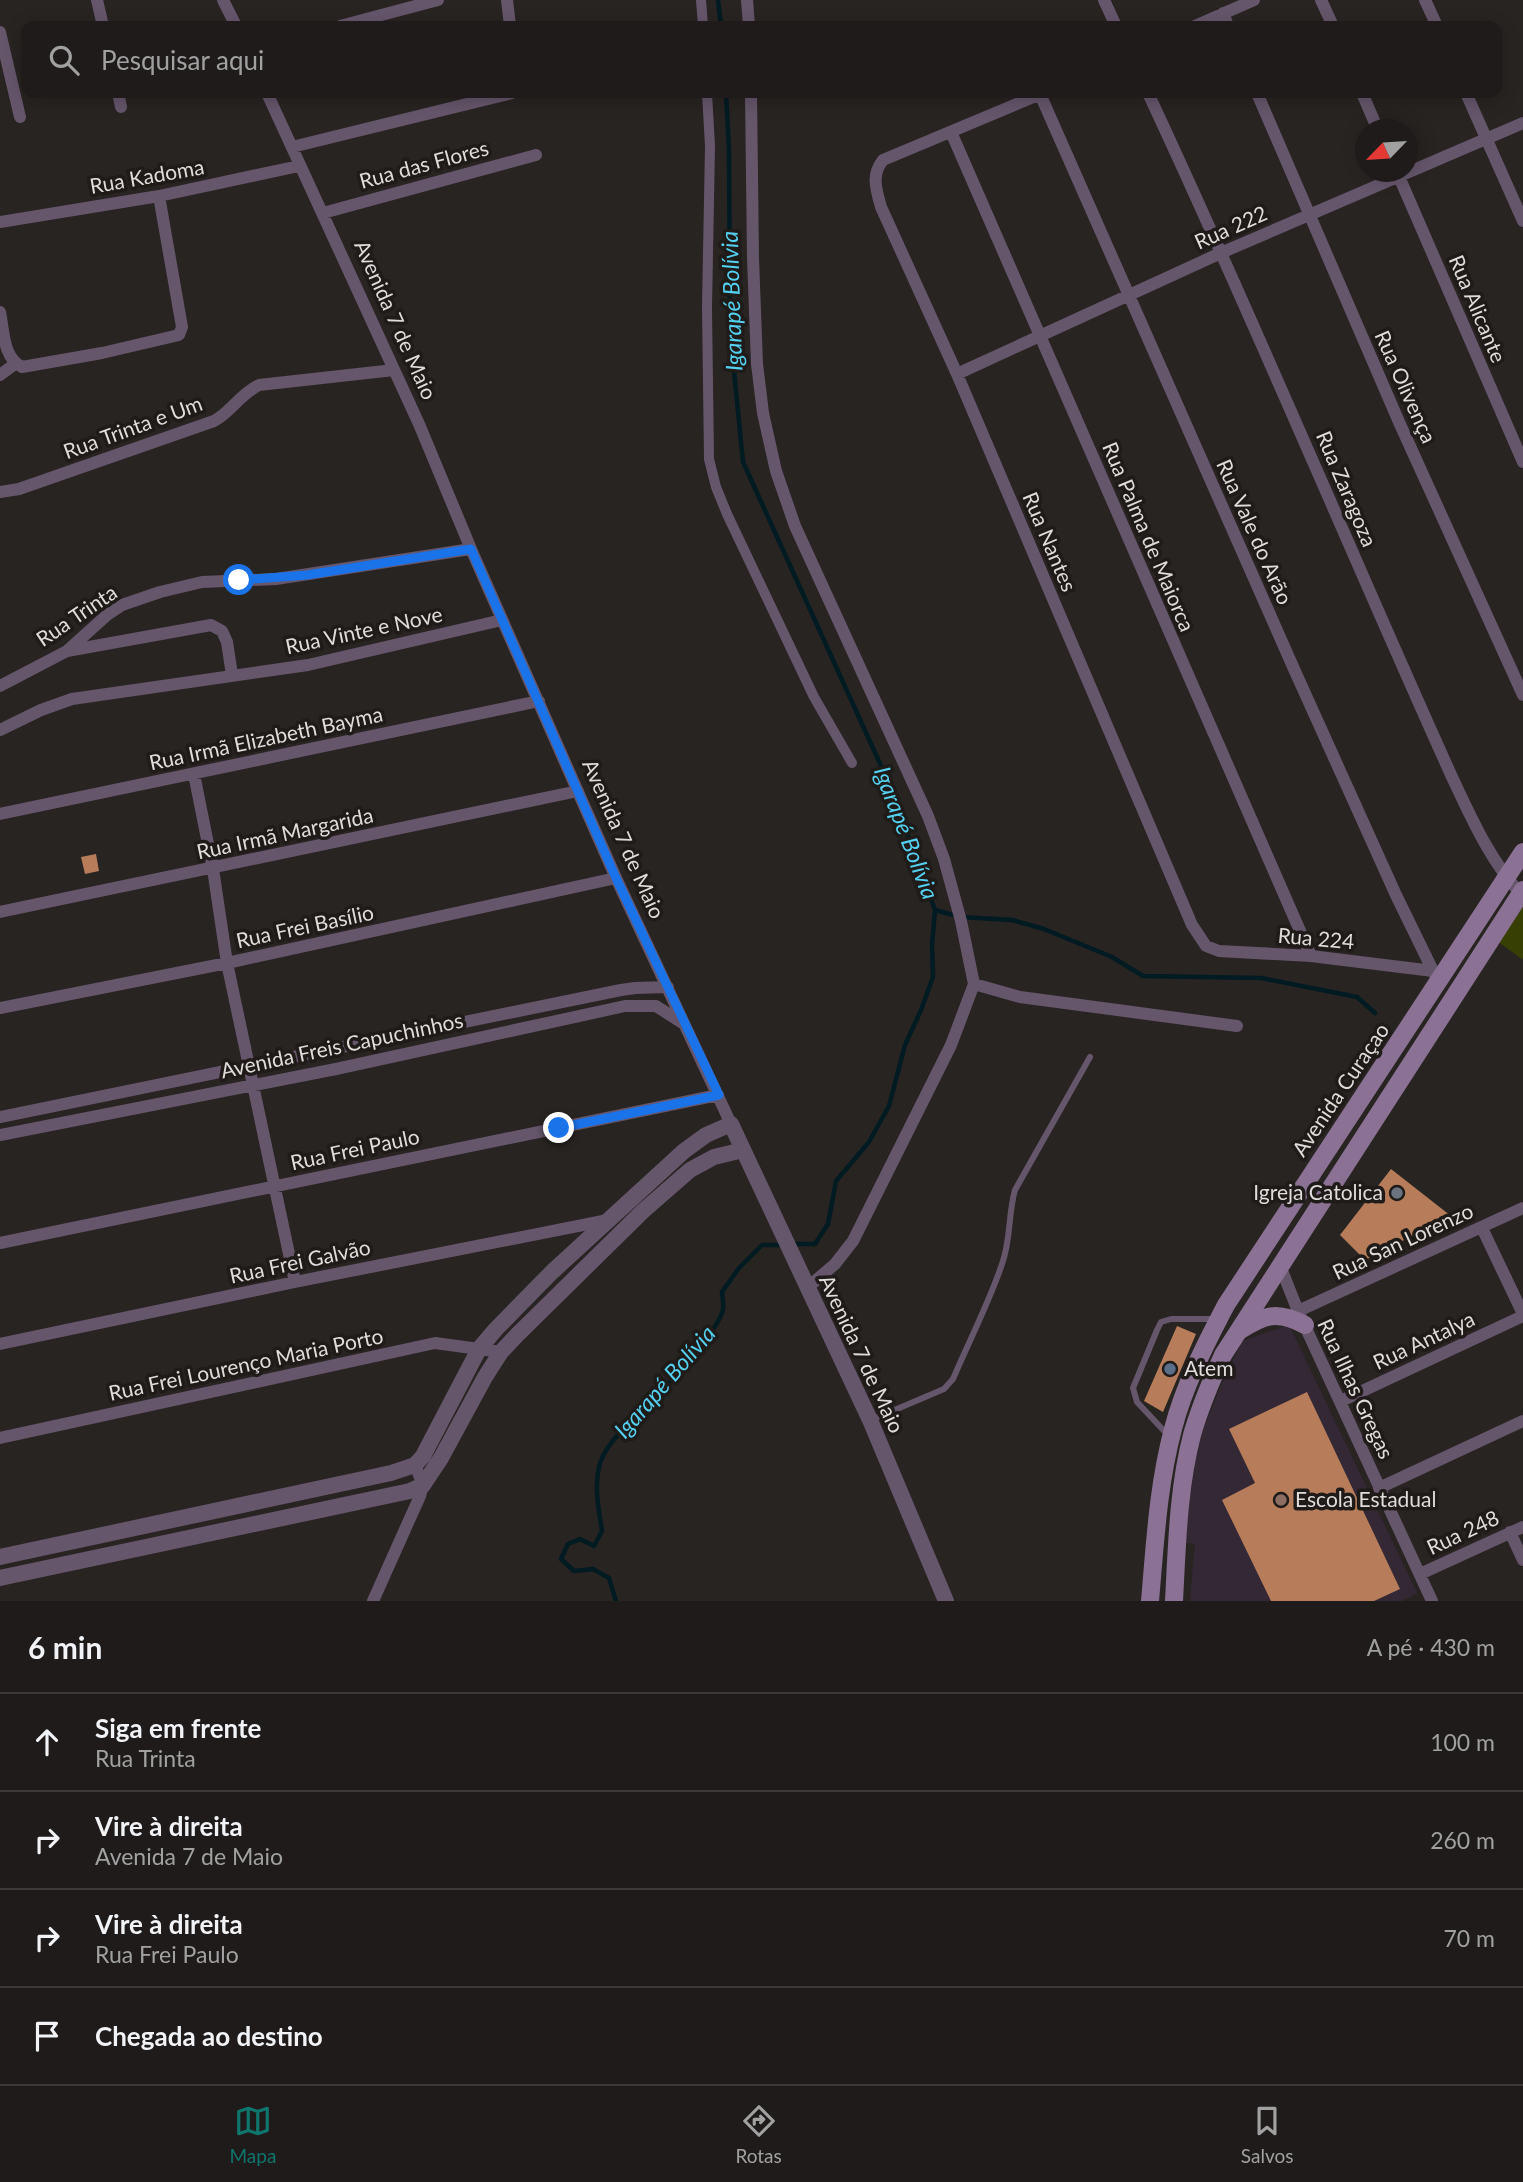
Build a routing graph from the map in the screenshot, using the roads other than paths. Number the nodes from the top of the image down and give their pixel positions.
1 (97, 0) edge
2 (223, 0) edge
3 (438, 0) edge
4 (507, 0) edge
5 (701, 0) edge
6 (747, 0) edge
7 (1104, 0) edge
8 (1254, 0) edge
9 (1321, 0) edge
10 (1425, 0) edge
11 (1223, 13) junction
12 (102, 21) edge
13 (234, 21) edge
14 (359, 21) edge
15 (509, 21) edge
16 (703, 21) edge
17 (749, 21) edge
18 (1114, 21) edge
19 (1206, 21) edge
20 (1226, 21) edge
21 (1331, 21) edge
22 (1435, 21) edge
23 (0, 32) edge
24 (119, 98) edge
25 (269, 98) edge
26 (492, 98) edge
27 (707, 98) edge
28 (751, 98) edge
29 (1029, 98) edge
30 (1043, 98) edge
31 (1150, 98) edge
32 (1259, 98) edge
33 (1364, 98) edge
34 (1468, 98) edge
35 (121, 107) dead end
36 (20, 117) dead end
37 (1373, 119) edge
38 (1523, 123) edge
39 (951, 132) junction
40 (1486, 139) junction
41 (292, 147) junction
42 (536, 155) dead end
43 (299, 166) junction
44 (1418, 166) edge
45 (1380, 182) edge
46 (1401, 182) edge
47 (159, 196) junction
48 (323, 212) junction
49 (1309, 214) junction
50 (1523, 221) edge
51 (0, 222) edge
52 (1223, 252) junction
53 (1128, 295) junction
54 (0, 312) edge
55 (1040, 336) junction
56 (15, 364) junction
57 (394, 370) junction
58 (957, 374) junction
59 (0, 375) edge
60 (1523, 462) edge
61 (0, 492) edge
62 (471, 549) junction
63 (502, 620) junction
64 (67, 651) junction
65 (232, 675) junction
66 (0, 686) edge
67 (1523, 695) edge
68 (539, 701) junction
69 (0, 730) edge
70 (852, 762) dead end
71 (194, 774) junction
72 (578, 791) junction
73 (0, 814) edge
74 (1523, 852) edge
75 (213, 869) junction
76 (616, 878) junction
77 (1507, 879) junction
78 (1522, 892) edge
79 (0, 912) edge
80 (1199, 939) joint
81 (1311, 956) junction
82 (227, 963) junction
83 (1436, 977) junction
84 (974, 984) junction
85 (668, 987) junction
86 (0, 1008) edge
87 (686, 1026) junction
88 (1237, 1026) dead end
89 (1090, 1057) dead end
90 (250, 1067) junction
91 (254, 1084) junction
92 (719, 1095) junction
93 (1352, 1115) junction
94 (0, 1116) edge
95 (731, 1124) junction
96 (1368, 1132) junction
97 (0, 1136) edge
98 (743, 1150) junction
99 (276, 1187) junction
100 (1523, 1208) edge
101 (608, 1220) junction
102 (1482, 1228) junction
103 (0, 1243) edge
104 (1281, 1268) junction
105 (295, 1282) junction
106 (807, 1288) junction
107 (1523, 1315) edge
108 (1301, 1318) junction
109 (1219, 1320) junction
110 (1236, 1333) junction
111 (0, 1344) edge
112 (479, 1349) junction
113 (501, 1352) junction
114 (1341, 1401) junction
115 (870, 1420) junction
116 (1523, 1421) edge
117 (0, 1438) edge
118 (1171, 1438) junction
119 (415, 1465) junction
120 (422, 1485) junction
121 (1379, 1488) junction
122 (1523, 1527) edge
123 (1510, 1532) junction
124 (0, 1557) edge
125 (1523, 1560) edge
126 (1420, 1574) junction
127 (0, 1578) edge
128 (373, 1601) edge
129 (946, 1601) edge
130 (1150, 1601) edge
131 (1174, 1601) edge
132 (1432, 1601) edge

1 - 12 street
2 - 13 street
3 - 14 street
4 - 15 street
5 - 16 street
6 - 17 street
7 - 18 street
8 - 11 street
9 - 21 street
10 - 22 street
11 - 19 street
11 - 20 street
23 - 36 street
24 - 35 street
25 - 41 street, Avenida 7 de Maio
26 - 41 street
27 - 70 street
28 - 84 street
29 - 39 street
30 - 53 street, Rua Vale do Arão
31 - 52 street, Rua Zaragoza
32 - 49 street, Rua Olivença
33 - 37 street
34 - 40 street
38 - 40 street, Rua 222
39 - 55 street, Rua Palma de Maiorca
39 - 58 street, Rua Nantes
40 - 44 street, Rua 222
40 - 50 street
41 - 43 street, Avenida 7 de Maio
42 - 48 street, Rua das Flores
43 - 47 street, Rua Kadoma
43 - 48 street, Avenida 7 de Maio
45 - 49 street, Rua 222
46 - 60 street, Rua Alicante
47 - 51 street, Rua Kadoma
47 - 56 street
48 - 57 street, Avenida 7 de Maio
49 - 52 street, Rua 222
49 - 67 street, Rua Olivença
52 - 53 street, Rua 222
52 - 77 street, Rua Zaragoza
53 - 55 street, Rua 222
53 - 83 street, Rua Vale do Arão
54 - 56 street
55 - 58 street, Rua 222
55 - 81 street, Rua Palma de Maiorca
56 - 59 street
57 - 61 street, Rua Trinta e Um
57 - 62 street, Avenida 7 de Maio
58 - 80 street, Rua Nantes
62 - 63 street, Avenida 7 de Maio
62 - 64 street, Rua Trinta
63 - 65 street, Rua Vinte e Nove
63 - 68 street, Avenida 7 de Maio
64 - 65 street
64 - 66 street, Rua Trinta
65 - 69 street, Rua Vinte e Nove
68 - 71 street, Rua Irmã Elizabeth Bayma
68 - 72 street, Avenida 7 de Maio
71 - 73 street, Rua Irmã Elizabeth Bayma
71 - 75 street
72 - 75 street, Rua Irmã Margarida
72 - 76 street, Avenida 7 de Maio
74 - 77 main road, Avenida Curaçao
75 - 79 street, Rua Irmã Margarida
75 - 82 street
76 - 82 street, Rua Frei Basílio
76 - 85 street, Avenida 7 de Maio
77 - 78 street, Rua Zaragoza
77 - 83 main road, Avenida Curaçao
78 - 96 main road
80 - 81 street, Rua 224
81 - 83 street, Rua 224
82 - 86 street, Rua Frei Basílio
82 - 90 street
83 - 93 main road, Avenida Curaçao
84 - 88 street
84 - 106 street
85 - 87 street, Avenida 7 de Maio
85 - 90 street, Avenida Freis Capuchinhos
87 - 91 street, Avenida Freis Capuchinhos
87 - 92 street, Avenida 7 de Maio
89 - 115 lane
90 - 91 street
90 - 94 street, Avenida Freis Capuchinhos
91 - 97 street, Avenida Freis Capuchinhos
91 - 99 street
92 - 95 street, Avenida 7 de Maio
92 - 99 street, Rua Frei Paulo
93 - 96 main road
93 - 109 main road, Avenida Curaçao
95 - 98 street, Avenida 7 de Maio
95 - 101 street
96 - 104 main road
98 - 106 street, Avenida 7 de Maio
98 - 113 street
99 - 103 street, Rua Frei Paulo
99 - 105 street
100 - 102 street, Rua San Lorenzo
101 - 105 street, Rua Frei Galvão
101 - 112 street
102 - 107 street
102 - 108 street, Rua San Lorenzo
104 - 108 street, Rua Ilhas Gregas
104 - 110 main road
105 - 111 street, Rua Frei Galvão
106 - 115 street, Avenida 7 de Maio
107 - 114 street, Rua Antalya
108 - 110 main road
108 - 114 street, Rua Ilhas Gregas
109 - 118 main road, Avenida Curaçao
109 - 118 lane
110 - 131 main road
112 - 113 street, Rua Frei Lourenço Maria Porto
112 - 117 street, Rua Frei Lourenço Maria Porto
112 - 119 street
113 - 120 street
114 - 121 street, Rua Ilhas Gregas
115 - 129 street, Avenida 7 de Maio
116 - 121 street
118 - 130 main road, Avenida Curaçao
119 - 120 street
119 - 124 street
120 - 127 street
120 - 128 street
121 - 126 street, Rua Ilhas Gregas
122 - 123 street, Rua 248
123 - 125 street
123 - 126 street, Rua 248
126 - 132 street, Rua Ilhas Gregas

